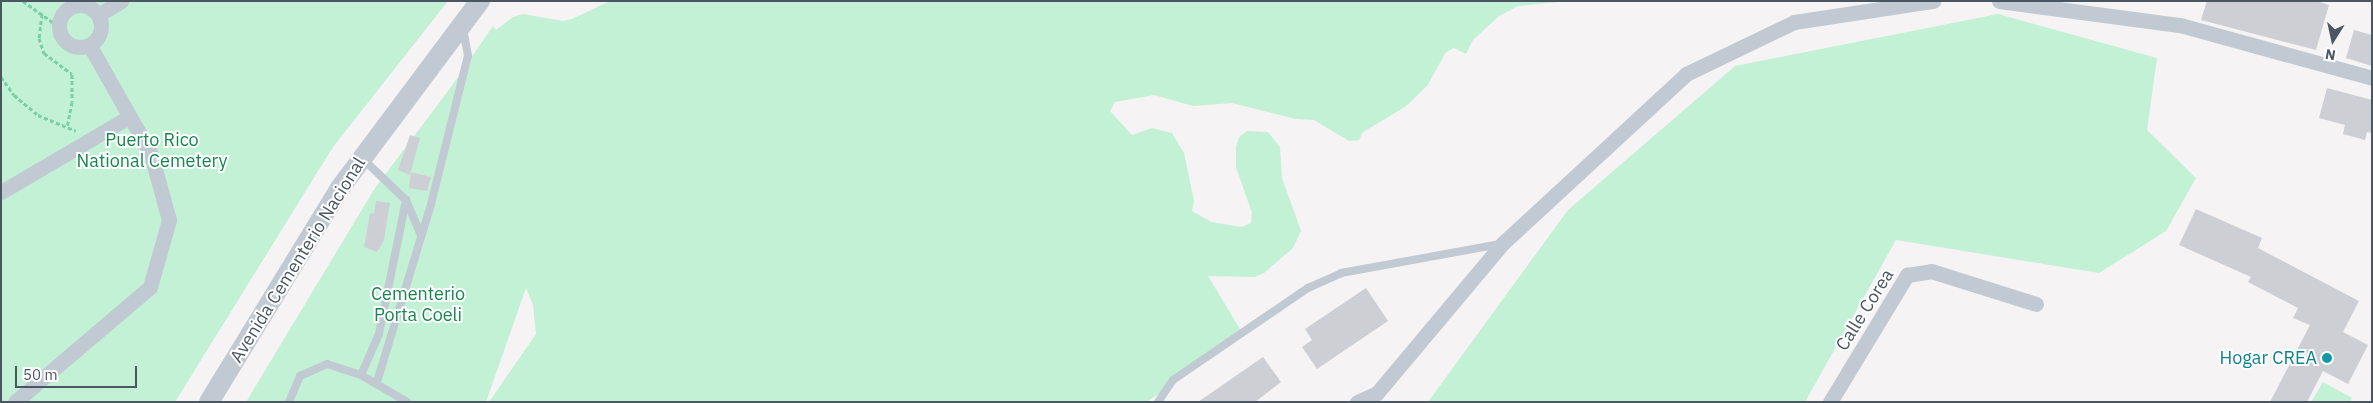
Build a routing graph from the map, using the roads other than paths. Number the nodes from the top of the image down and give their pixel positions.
1 (121, 1) edge
2 (480, 1) edge
3 (1932, 1) edge
4 (1999, 1) edge
5 (67, 4) edge
6 (98, 15) junction
7 (462, 24) junction
8 (90, 46) junction
9 (2372, 78) edge
10 (128, 118) junction
11 (362, 158) junction
12 (1, 192) edge
13 (406, 200) junction
14 (421, 236) junction
15 (1504, 243) junction
16 (2036, 304) dead end
17 (361, 375) junction
18 (377, 382) junction
19 (15, 402) edge
20 (209, 402) edge
21 (289, 402) edge
22 (407, 402) edge
23 (1158, 402) edge
24 (1357, 402) edge
25 (1830, 402) edge

1 - 6 street
2 - 7 street, Avenida Cementerio Nacional
3 - 15 street
4 - 9 street
5 - 6 street
5 - 8 street
6 - 8 street
7 - 11 street, Avenida Cementerio Nacional
7 - 14 lane
8 - 10 street
10 - 12 street
10 - 19 street
11 - 13 lane
11 - 20 street, Avenida Cementerio Nacional
13 - 14 lane
13 - 17 lane
14 - 18 lane
15 - 23 lane
15 - 24 street
16 - 25 street, Calle Corea
17 - 18 lane
17 - 21 lane
18 - 22 lane

